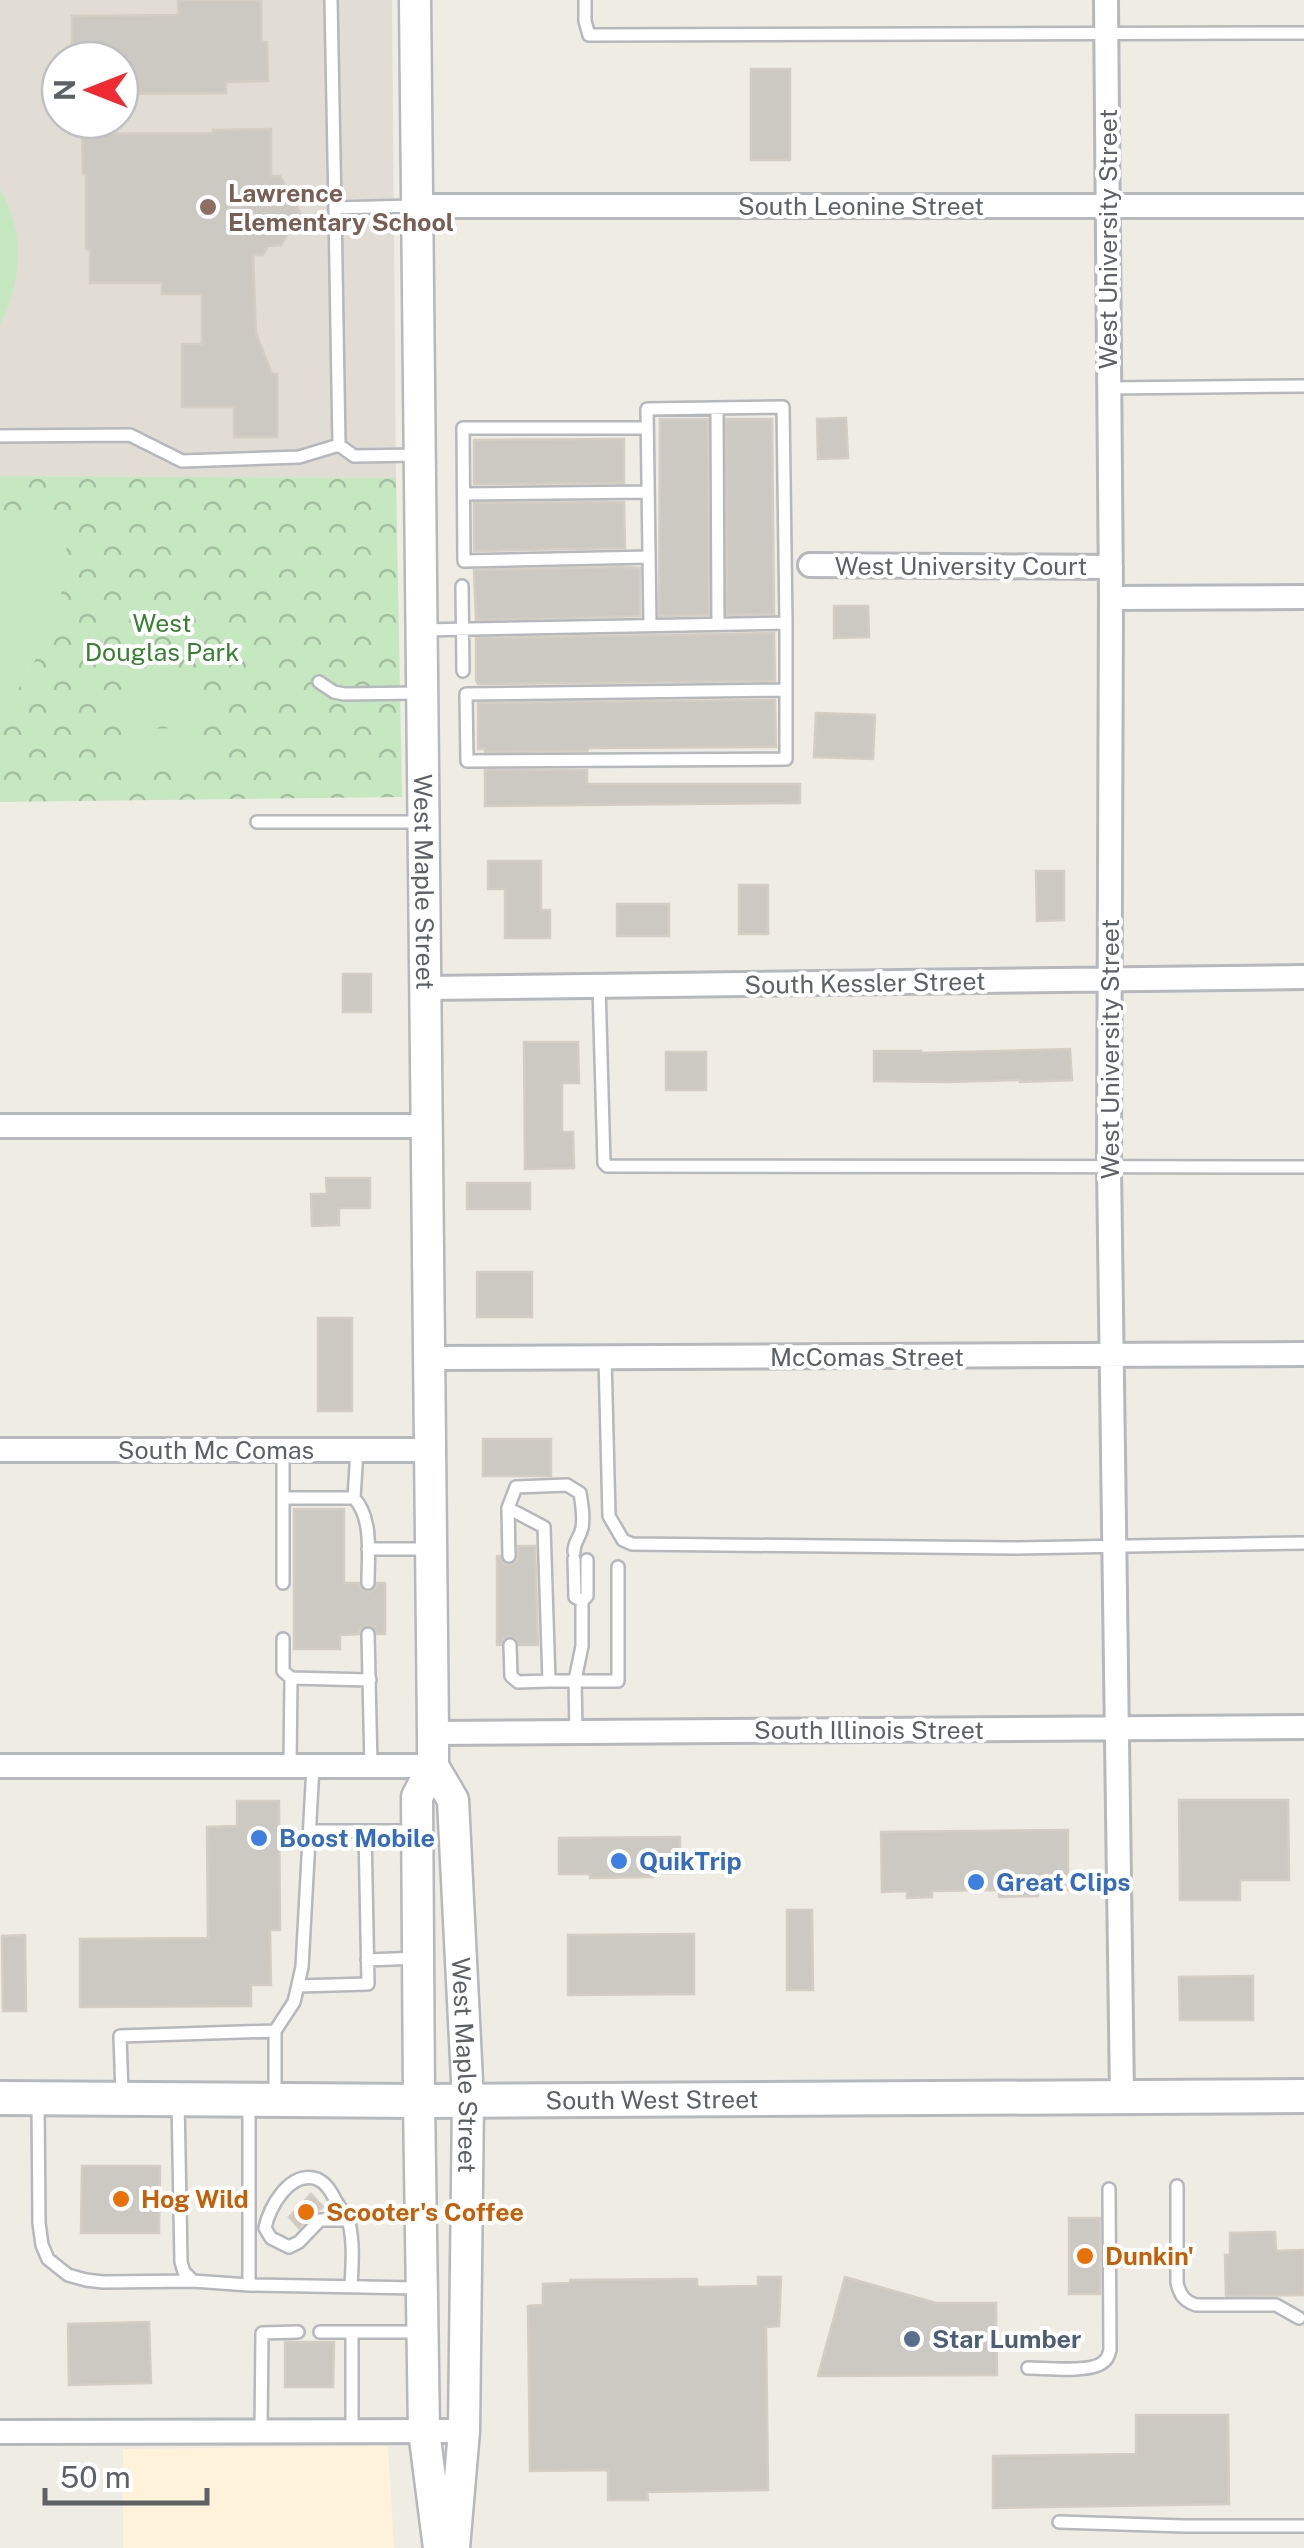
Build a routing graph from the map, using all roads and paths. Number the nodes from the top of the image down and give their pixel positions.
1 (331, 0) edge
2 (415, 0) edge
3 (585, 0) edge
4 (1106, 0) edge
5 (1304, 33) edge
6 (1106, 35) junction
7 (418, 206) junction
8 (1108, 206) junction
9 (1304, 206) edge
10 (335, 208) junction
11 (1304, 386) edge
12 (1109, 388) junction
13 (717, 408) junction
14 (647, 428) junction
15 (0, 436) edge
16 (339, 444) junction
17 (420, 456) junction
18 (648, 492) junction
19 (464, 494) junction
20 (650, 557) junction
21 (810, 566) dead end
22 (1111, 567) junction
23 (462, 586) dead end
24 (1304, 597) edge
25 (1111, 598) junction
26 (786, 623) junction
27 (718, 624) junction
28 (650, 625) junction
29 (463, 629) junction
30 (422, 630) junction
31 (463, 671) dead end
32 (319, 682) dead end
33 (786, 690) junction
34 (423, 693) junction
35 (257, 822) dead end
36 (424, 822) junction
37 (1304, 977) edge
38 (1110, 980) junction
39 (599, 986) junction
40 (426, 988) junction
41 (0, 1126) edge
42 (428, 1126) junction
43 (1109, 1166) junction
44 (1304, 1167) edge
45 (1304, 1354) edge
46 (1112, 1356) junction
47 (430, 1358) junction
48 (605, 1358) junction
49 (0, 1450) edge
50 (283, 1450) junction
51 (357, 1450) junction
52 (432, 1450) junction
53 (283, 1498) junction
54 (354, 1498) junction
55 (508, 1508) junction
56 (1304, 1543) edge
57 (1114, 1546) junction
58 (368, 1549) junction
59 (432, 1549) junction
60 (509, 1556) dead end
61 (618, 1567) dead end
62 (284, 1583) dead end
63 (368, 1583) dead end
64 (368, 1634) dead end
65 (284, 1638) dead end
66 (510, 1646) dead end
67 (291, 1678) junction
68 (370, 1680) junction
69 (574, 1680) junction
70 (549, 1681) junction
71 (1304, 1727) edge
72 (1117, 1728) junction
73 (576, 1732) junction
74 (433, 1733) junction
75 (0, 1766) edge
76 (302, 1766) junction
77 (371, 1766) junction
78 (433, 1766) junction
79 (365, 1831) junction
80 (418, 1831) junction
81 (310, 1832) junction
82 (418, 1958) junction
83 (368, 1960) junction
84 (298, 1986) junction
85 (275, 2031) junction
86 (1304, 2096) edge
87 (1122, 2097) junction
88 (0, 2098) edge
89 (38, 2098) junction
90 (122, 2099) junction
91 (178, 2099) junction
92 (262, 2100) junction
93 (468, 2101) junction
94 (418, 2102) junction
95 (1178, 2186) dead end
96 (1109, 2189) dead end
97 (348, 2220) junction
98 (466, 2268) junction
99 (422, 2278) junction
100 (193, 2281) junction
101 (249, 2284) junction
102 (351, 2286) junction
103 (1299, 2318) dead end
104 (298, 2332) dead end
105 (320, 2332) dead end
106 (352, 2332) junction
107 (423, 2332) junction
108 (1028, 2368) dead end
109 (261, 2431) junction
110 (0, 2432) edge
111 (352, 2432) junction
112 (424, 2432) junction
113 (464, 2432) junction
114 (1059, 2522) dead end
115 (1304, 2526) edge
116 (439, 2548) edge
117 (454, 2548) edge

1 - 10 lane
2 - 7 street, West Maple Street
3 - 6 lane
4 - 6 street, West University Street
5 - 6 lane
6 - 8 street, West University Street
7 - 8 street, South Leonine Street
7 - 10 lane
7 - 17 street, West Maple Street
8 - 9 street, South Leonine Street
8 - 12 street, West University Street
10 - 16 lane
11 - 12 lane
12 - 22 street, West University Street
13 - 14 lane
13 - 26 lane
13 - 27 lane
14 - 18 lane
14 - 19 lane
15 - 16 lane
16 - 17 lane
17 - 30 street, West Maple Street
18 - 19 lane
18 - 20 lane
19 - 20 lane
20 - 28 lane
21 - 22 street, West University Court
22 - 25 street, West University Street
23 - 29 lane
24 - 25 street
25 - 38 street, West University Street
26 - 27 lane
26 - 33 lane
27 - 28 lane
28 - 29 lane
29 - 30 lane
29 - 31 lane
30 - 34 street, West Maple Street
32 - 34 lane
33 - 33 lane
34 - 36 street, West Maple Street
35 - 36 lane
36 - 40 street, West Maple Street
37 - 38 street, South Kessler Street
38 - 39 street, South Kessler Street
38 - 43 street, West University Street
39 - 40 street, South Kessler Street
39 - 43 lane
40 - 42 street, West Maple Street
41 - 42 street
42 - 47 street, West Maple Street
43 - 44 lane
43 - 46 street, West University Street
45 - 46 street, McComas Street
46 - 48 street, McComas Street
46 - 57 street, West University Street
47 - 48 street, McComas Street
47 - 52 street, West Maple Street
48 - 57 lane
49 - 50 street, South Mc Comas
50 - 51 street, South Mc Comas
50 - 53 lane
51 - 52 street, South Mc Comas
51 - 54 lane
52 - 59 street, West Maple Street
53 - 54 lane
53 - 62 lane
54 - 58 lane
55 - 60 lane
55 - 69 lane
55 - 70 lane
56 - 57 lane
57 - 72 street, West University Street
58 - 59 lane
58 - 63 lane
59 - 74 street, West Maple Street
61 - 69 lane
64 - 68 lane
65 - 67 lane
66 - 70 lane
67 - 68 lane
67 - 76 lane
68 - 77 lane
69 - 70 lane
69 - 73 lane
71 - 72 street, South Illinois Street
72 - 73 street, South Illinois Street
72 - 87 street, West University Street
73 - 74 street, South Illinois Street
74 - 78 street, West Maple Street
75 - 76 street
76 - 77 street
76 - 81 lane
77 - 78 street
78 - 80 street, West Maple Street
78 - 93 street, West Maple Street
79 - 80 lane
79 - 81 lane
79 - 83 lane
80 - 82 street, West Maple Street
81 - 84 lane
82 - 83 lane
82 - 94 street, West Maple Street
83 - 84 lane
84 - 85 lane
85 - 90 lane
85 - 92 lane
86 - 87 main road, South West Street
87 - 93 main road, South West Street
88 - 89 main road, South West Street
89 - 90 main road, South West Street
89 - 100 lane
90 - 91 main road, South West Street
91 - 92 main road, South West Street
91 - 100 lane
92 - 94 main road, South West Street
92 - 101 lane
93 - 94 main road, South West Street
93 - 98 street, West Maple Street
94 - 99 street, West Maple Street
95 - 103 lane
96 - 108 lane
97 - 97 lane
97 - 102 lane
98 - 99 street
98 - 113 street, West Maple Street
99 - 102 lane
99 - 107 street, West Maple Street
100 - 101 lane
101 - 102 lane
104 - 109 lane
105 - 106 lane
106 - 107 lane
106 - 111 lane
107 - 112 street, West Maple Street
109 - 110 street
109 - 111 street
111 - 112 street
112 - 113 street
112 - 116 street, West Maple Street
113 - 117 street, West Maple Street
114 - 115 lane

